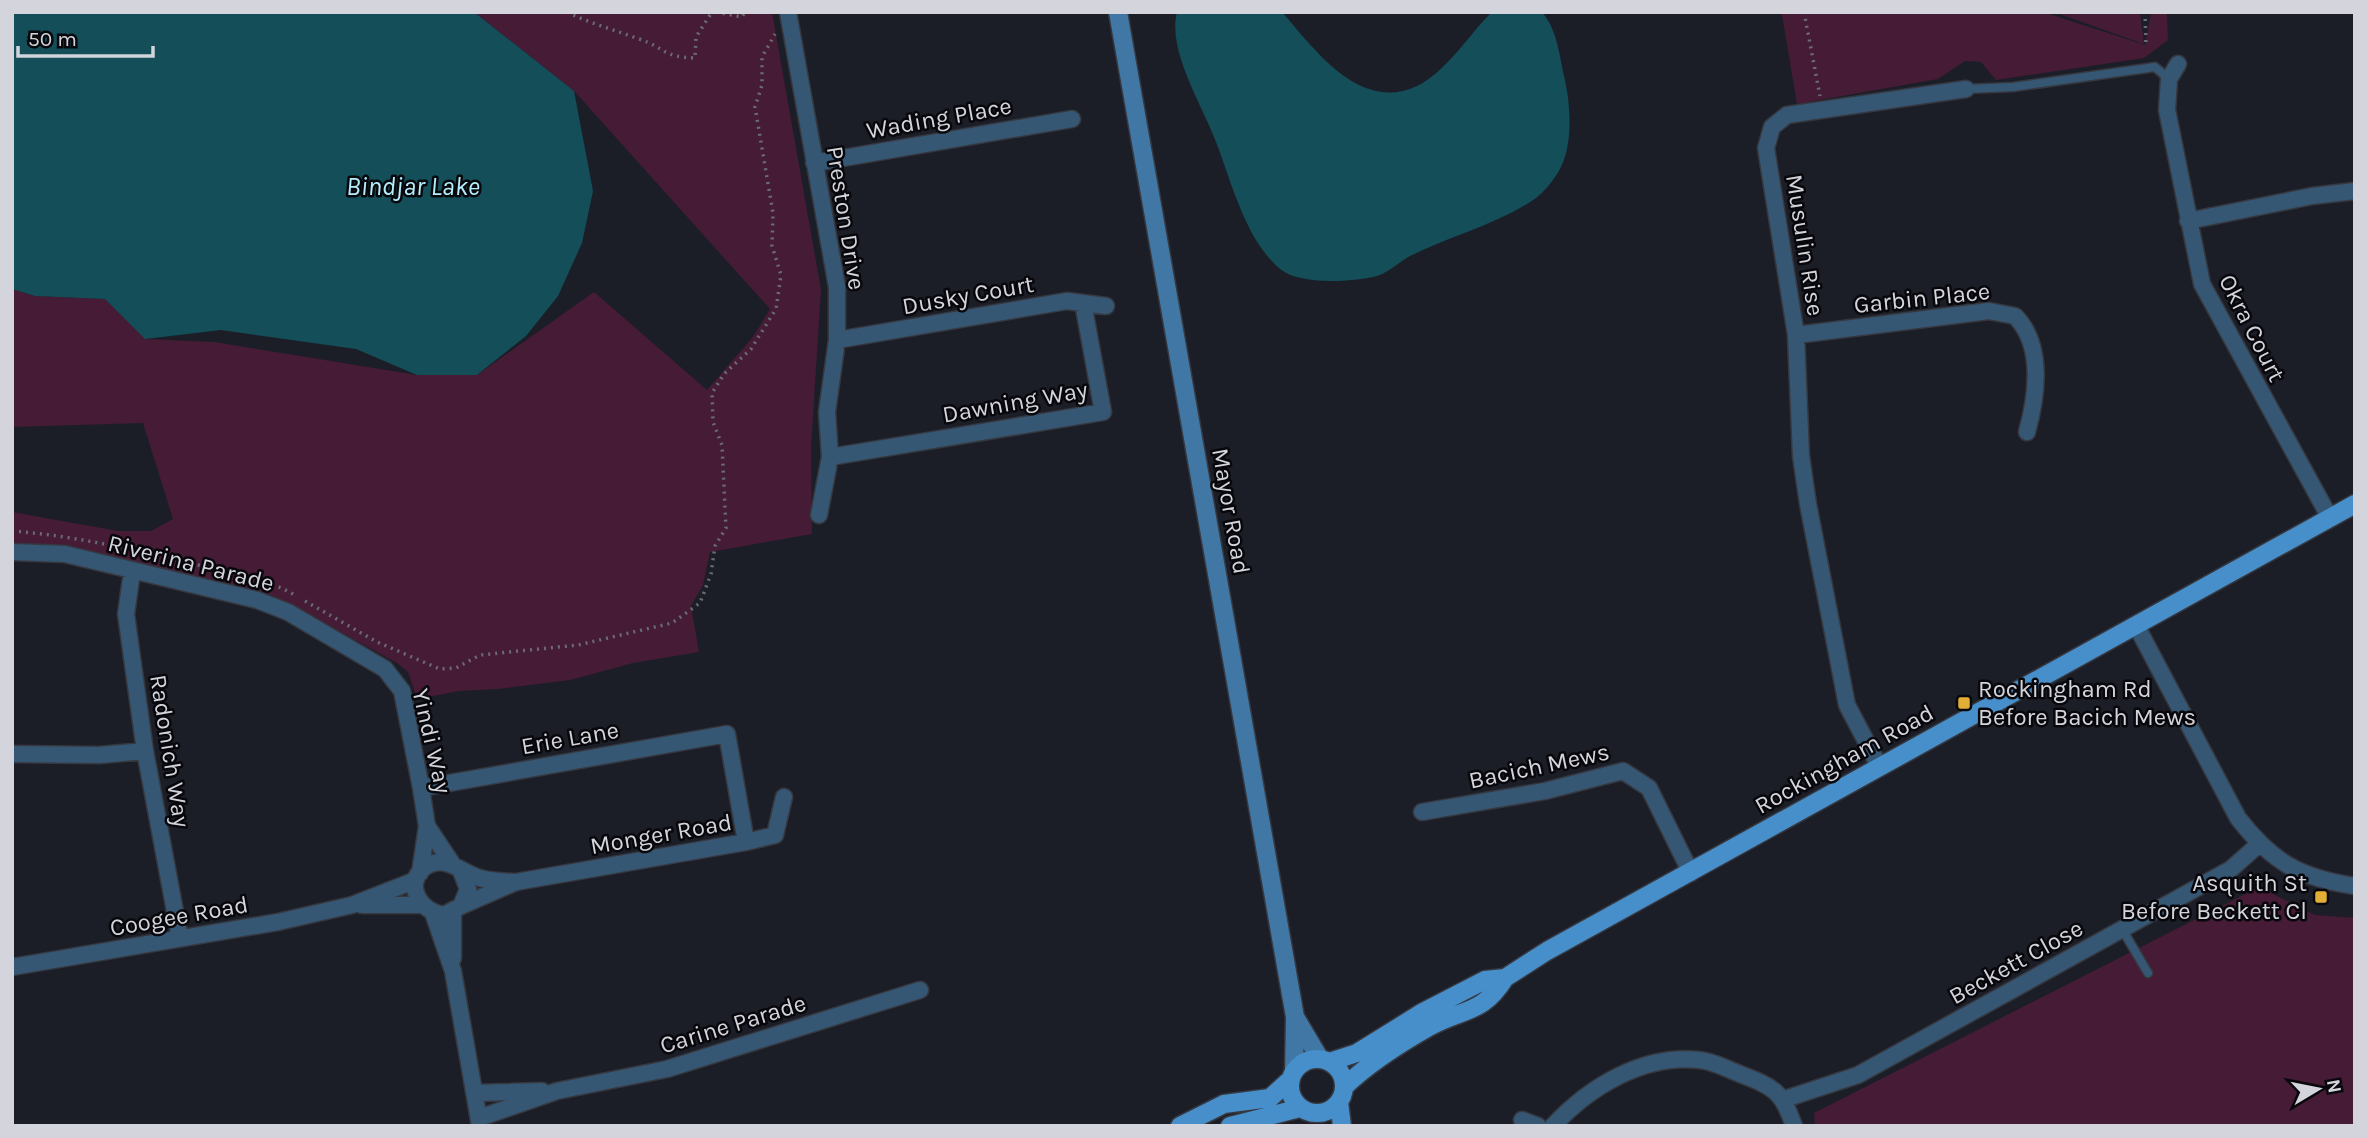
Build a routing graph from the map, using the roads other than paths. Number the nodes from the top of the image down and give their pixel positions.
1 (1118, 12) edge
2 (789, 17) edge
3 (2178, 64) dead end
4 (2169, 79) junction
5 (1966, 89) joint
6 (1072, 119) dead end
7 (814, 163) junction
8 (2355, 191) edge
9 (2188, 221) junction
10 (1083, 303) junction
11 (1106, 306) dead end
12 (1796, 335) junction
13 (837, 340) junction
14 (2026, 432) dead end
15 (830, 457) junction
16 (2355, 504) edge
17 (819, 514) dead end
18 (2330, 518) junction
19 (12, 552) edge
20 (132, 572) junction
21 (2136, 625) junction
22 (385, 669) joint
23 (145, 751) junction
24 (12, 754) edge
25 (1879, 766) junction
26 (421, 788) junction
27 (784, 797) dead end
28 (1422, 812) dead end
29 (427, 826) junction
30 (746, 842) junction
31 (2258, 845) junction
32 (457, 868) junction
33 (1691, 873) junction
34 (418, 877) junction
35 (516, 883) junction
36 (2355, 886) edge
37 (352, 905) junction
38 (427, 909) junction
39 (457, 909) junction
40 (2122, 929) junction
41 (180, 938) junction
42 (12, 967) edge
43 (453, 971) junction
44 (2148, 973) dead end
45 (1505, 978) junction
46 (920, 990) dead end
47 (1295, 1017) junction
48 (1324, 1060) junction
49 (1293, 1075) junction
50 (557, 1091) junction
51 (475, 1093) junction
52 (1341, 1095) junction
53 (1785, 1100) junction
54 (1306, 1115) edge
55 (480, 1122) edge
56 (1180, 1126) edge
57 (1230, 1126) edge
58 (1342, 1126) edge
59 (1553, 1126) edge
60 (1794, 1126) edge

1 - 47 main road, Mayor Road
2 - 7 street, Preston Drive
3 - 4 street, Okra Court
4 - 5 lane, Musulin Rise
4 - 9 street, Okra Court
5 - 12 street, Musulin Rise
6 - 7 street, Wading Place
7 - 13 street, Preston Drive
8 - 9 street
9 - 18 street, Okra Court
10 - 11 street, Dusky Court
10 - 13 street, Dusky Court
10 - 15 street, Dawning Way
12 - 14 street, Garbin Place
12 - 25 street, Musulin Rise
13 - 15 street, Preston Drive
15 - 17 street, Preston Drive
16 - 18 main road, Rockingham Road
18 - 21 main road, Rockingham Road
19 - 20 street, Riverina Parade
20 - 22 street, Riverina Parade
20 - 23 street, Radonich Way
21 - 25 main road, Rockingham Road
21 - 31 street
22 - 26 street, Yindi Way
23 - 24 street
23 - 41 street, Radonich Way
25 - 33 main road, Rockingham Road
26 - 29 street, Yindi Way
26 - 30 street, Erie Lane
27 - 30 street, Monger Road
28 - 33 street, Bacich Mews
29 - 32 street, Yindi Way
29 - 34 street, Yindi Way
30 - 35 street, Monger Road
31 - 36 street
31 - 40 street, Beckett Close
32 - 34 street
32 - 35 street, Monger Road
32 - 39 street, Yindi Way
33 - 45 main road, Rockingham Road
34 - 37 street, Coogee Road
34 - 38 street, Yindi Way
35 - 39 street, Monger Road
37 - 38 street, Coogee Road
37 - 41 street, Coogee Road
38 - 39 street
38 - 43 street, Yindi Way
39 - 43 street, Yindi Way
40 - 44 lane
40 - 53 street, Beckett Close
41 - 42 street, Coogee Road
43 - 51 street, Yindi Way
45 - 48 main road, Rockingham Road
45 - 52 main road, Rockingham Road
46 - 50 street, Carine Parade
47 - 48 main road, Mayor Road
47 - 49 main road, Mayor Road
48 - 49 main road
48 - 52 main road
49 - 54 main road
49 - 56 main road
50 - 51 street, Carine Parade
50 - 55 street, Carine Parade
51 - 55 street, Yindi Way
52 - 54 main road
52 - 58 main road
53 - 59 street
53 - 60 street
54 - 57 main road

